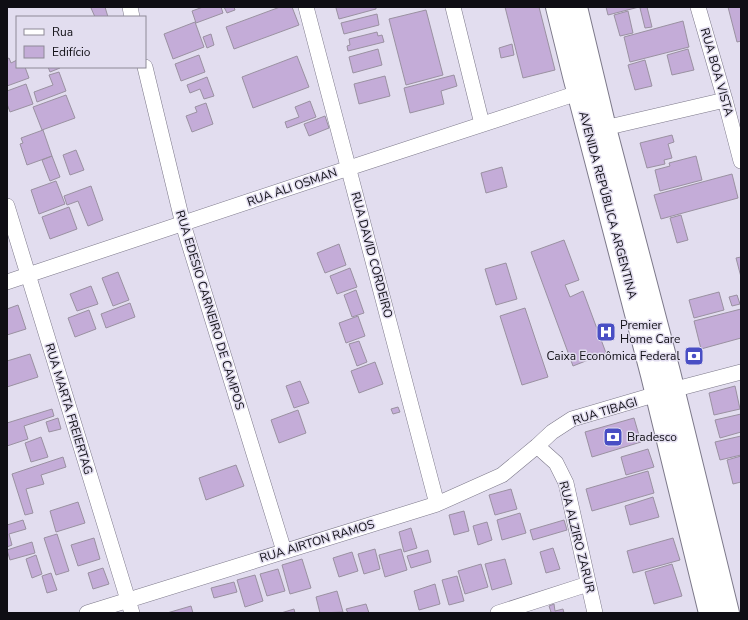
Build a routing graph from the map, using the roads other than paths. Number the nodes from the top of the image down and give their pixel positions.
1 (306, 7) edge
2 (453, 7) edge
3 (557, 7) edge
4 (576, 7) edge
5 (698, 7) edge
6 (144, 68) edge
7 (587, 90) junction
8 (725, 100) junction
9 (482, 124) junction
10 (597, 130) junction
11 (741, 161) edge
12 (349, 168) junction
13 (7, 206) edge
14 (183, 224) junction
15 (28, 275) junction
16 (7, 282) edge
17 (741, 372) edge
18 (665, 392) junction
19 (537, 446) junction
20 (437, 504) junction
21 (284, 551) junction
22 (588, 584) junction
23 (130, 607) edge
24 (87, 613) edge
25 (498, 613) edge
26 (595, 613) edge
27 (710, 613) edge
28 (728, 613) edge

1 - 12 street, RUA DAVID CORDEIRO
2 - 9 street
3 - 7 main road, AVENIDA REPÚBLICA ARGENTINA
4 - 7 main road, AVENIDA REPÚBLICA ARGENTINA
5 - 8 street, RUA BOA VISTA
6 - 14 street, RUA EDESIO CARNEIRO DE CAMPOS
7 - 9 street, RUA ALI OSMAN
7 - 10 main road, AVENIDA REPÚBLICA ARGENTINA
8 - 10 street
8 - 11 street, RUA BOA VISTA
9 - 12 street, RUA ALI OSMAN
10 - 18 main road, AVENIDA REPÚBLICA ARGENTINA
12 - 14 street, RUA ALI OSMAN
12 - 20 street, RUA DAVID CORDEIRO
13 - 15 street, RUA MARTA FREIERTAG
14 - 15 street, RUA ALI OSMAN
14 - 21 street, RUA EDESIO CARNEIRO DE CAMPOS
15 - 16 street, RUA ALI OSMAN
15 - 23 street, RUA MARTA FREIERTAG
17 - 18 street, RUA TIBAGI
18 - 19 street, RUA TIBAGI
18 - 27 main road, AVENIDA REPÚBLICA ARGENTINA
18 - 28 main road, AVENIDA REPÚBLICA ARGENTINA
19 - 20 street, RUA AIRTON RAMOS
19 - 22 street, RUA ALZIRO ZARUR
20 - 21 street, RUA AIRTON RAMOS
21 - 23 street, RUA AIRTON RAMOS
22 - 25 street
22 - 26 street, RUA ALZIRO ZARUR
23 - 24 street, RUA AIRTON RAMOS

